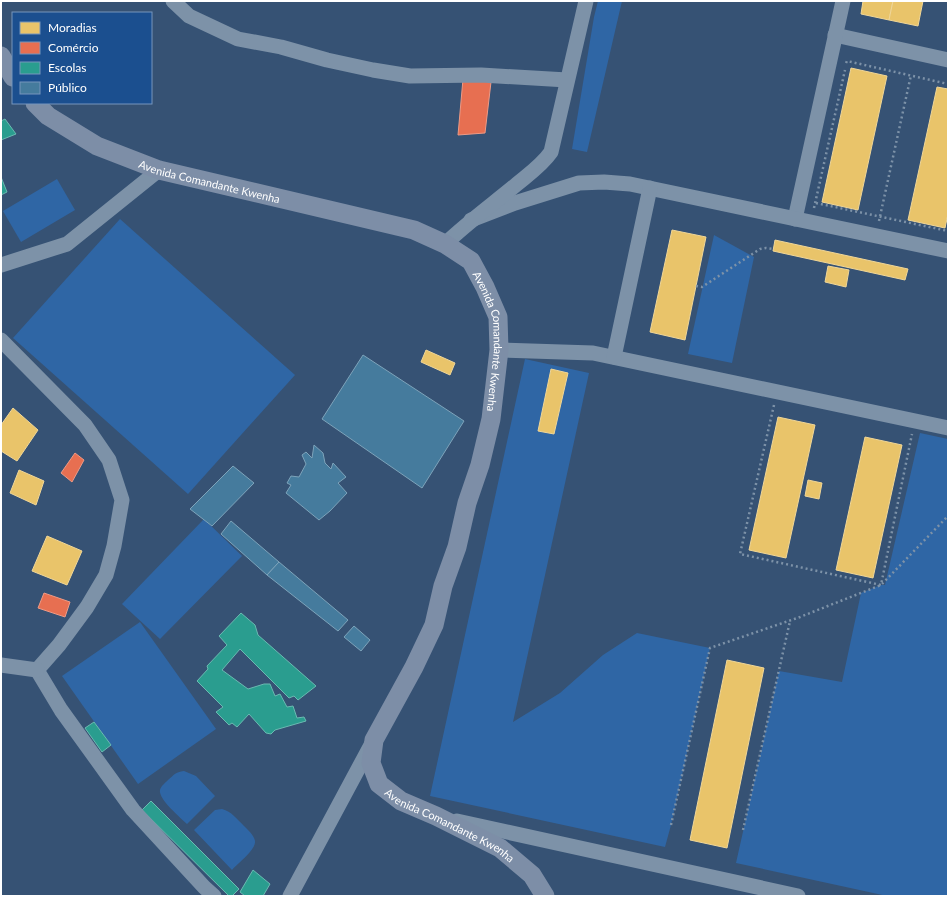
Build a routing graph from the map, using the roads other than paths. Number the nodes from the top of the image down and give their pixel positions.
1 (173, 1) edge
2 (586, 1) edge
3 (843, 1) edge
4 (836, 35) junction
5 (1, 56) edge
6 (948, 60) edge
7 (12, 75) edge
8 (567, 80) junction
9 (36, 104) edge
10 (159, 170) junction
11 (650, 188) junction
12 (795, 219) junction
13 (471, 220) junction
14 (445, 244) junction
15 (948, 251) edge
16 (1, 265) edge
17 (1, 340) edge
18 (499, 350) junction
19 (614, 358) junction
20 (948, 428) edge
21 (1, 665) edge
22 (37, 670) junction
23 (374, 740) junction
24 (436, 816) junction
25 (206, 893) edge
26 (290, 896) edge
27 (545, 896) edge
28 (798, 896) edge

1 - 8 street
2 - 8 street
3 - 4 street
4 - 6 street
4 - 12 street
5 - 7 main road
8 - 13 street
9 - 10 main road, Avenida Comandante Kwenha
10 - 14 main road, Avenida Comandante Kwenha
10 - 16 street
11 - 12 street
11 - 13 street
11 - 19 street
12 - 15 street
13 - 14 street
14 - 18 main road, Avenida Comandante Kwenha
17 - 22 street
18 - 19 street
18 - 23 main road, Avenida Comandante Kwenha
19 - 20 street
21 - 22 street
22 - 25 street
23 - 24 main road, Avenida Comandante Kwenha
23 - 26 street
24 - 27 main road, Avenida Comandante Kwenha
24 - 28 street

